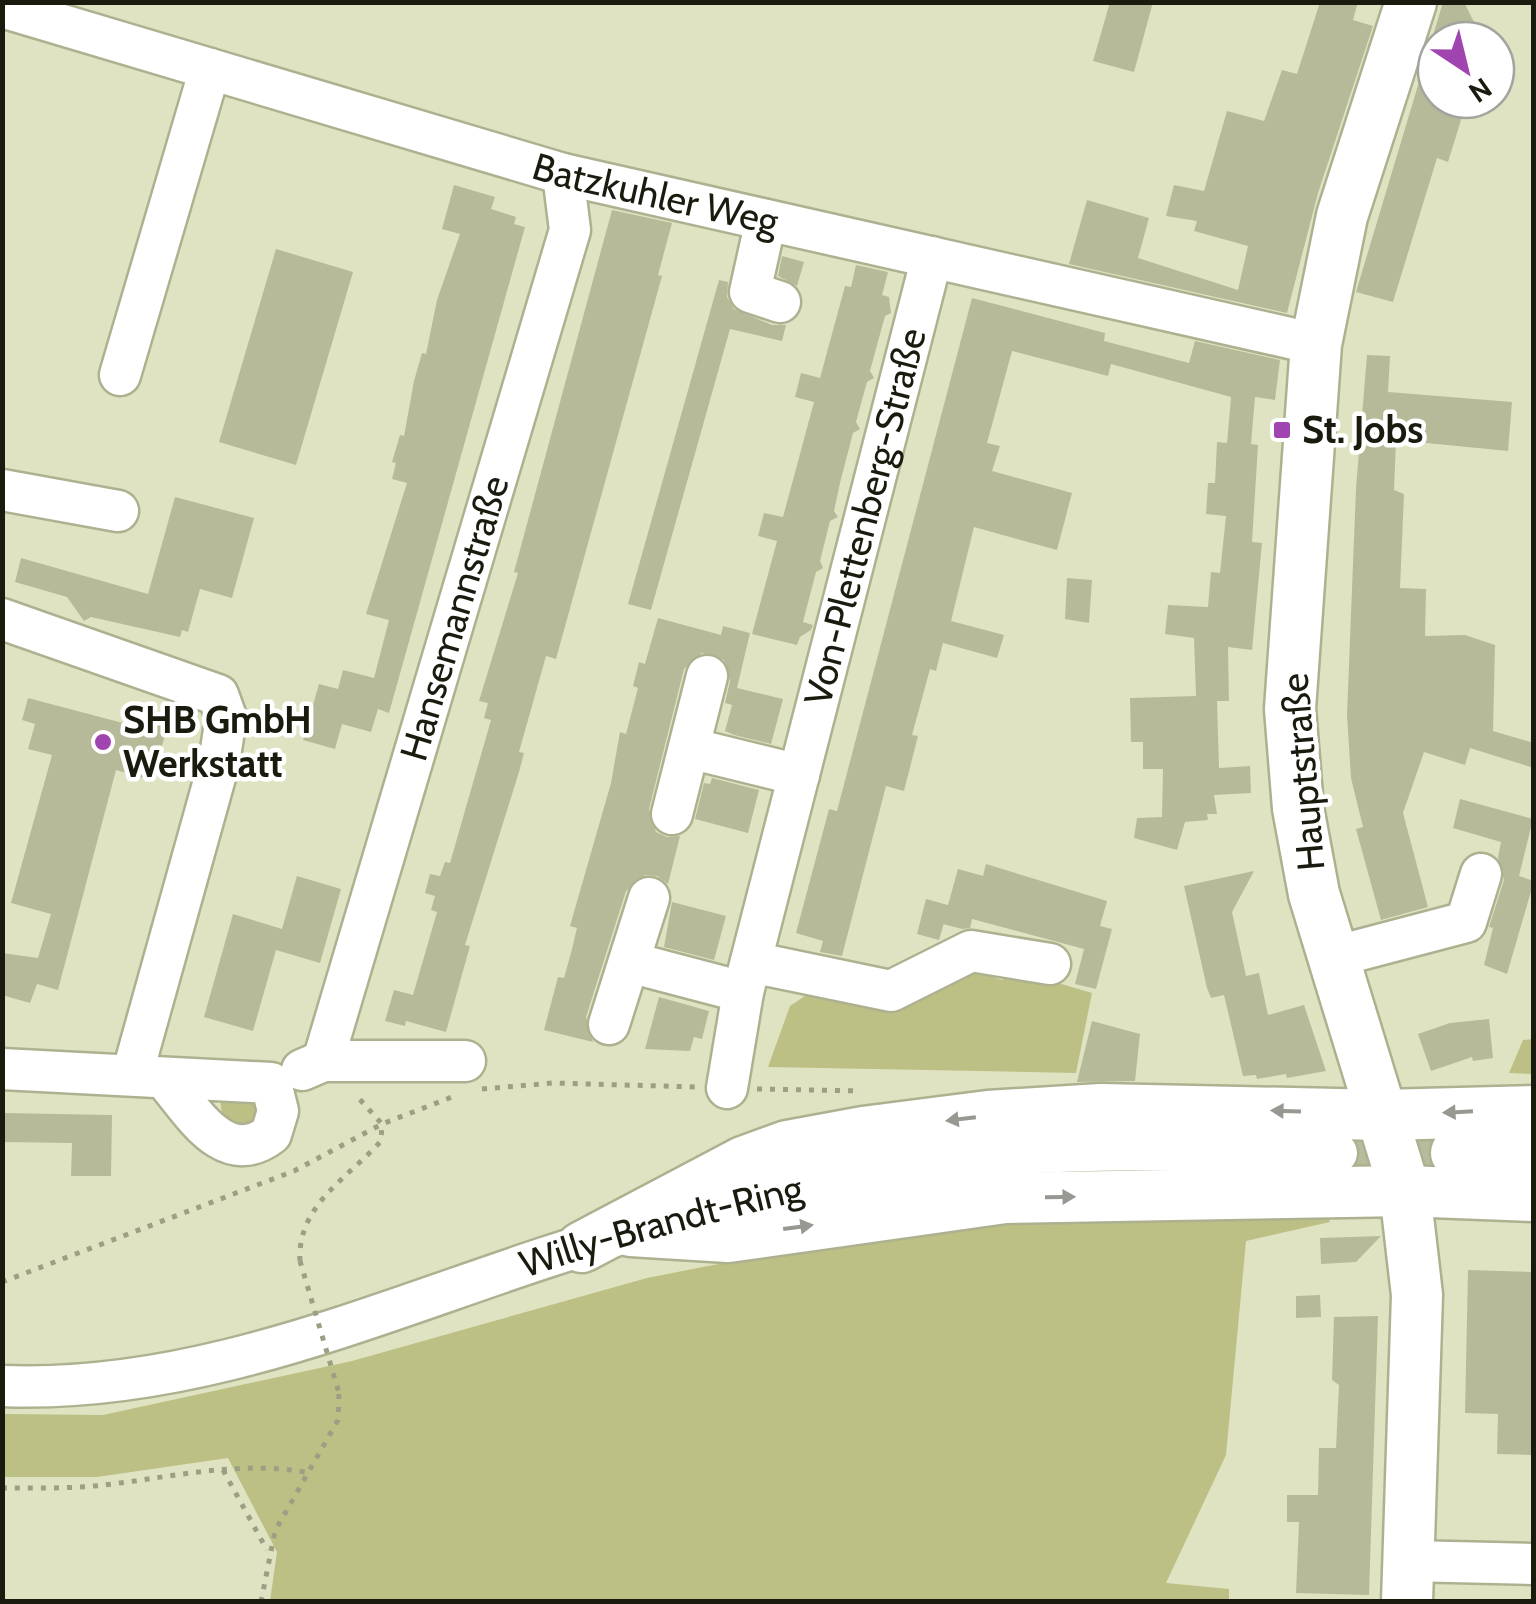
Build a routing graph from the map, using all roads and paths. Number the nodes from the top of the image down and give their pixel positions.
1 (1411, 2) edge
2 (5, 18) edge
3 (210, 70) junction
4 (564, 174) junction
5 (766, 220) junction
6 (932, 257) junction
7 (780, 302) dead end
8 (1316, 344) junction
9 (120, 375) dead end
10 (2, 490) edge
11 (118, 511) dead end
12 (2, 619) edge
13 (707, 676) dead end
14 (689, 748) junction
15 (799, 775) junction
16 (672, 814) dead end
17 (1481, 874) dead end
18 (649, 898) dead end
19 (1333, 957) junction
20 (628, 962) junction
21 (1050, 964) dead end
22 (747, 977) junction
23 (609, 1024) dead end
24 (323, 1061) junction
25 (2, 1069) edge
26 (148, 1076) junction
27 (270, 1082) junction
28 (466, 1083) junction
29 (727, 1088) joint
30 (1534, 1110) edge
31 (1383, 1116) junction
32 (382, 1124) junction
33 (1337, 1153) tunnel mouth
34 (1456, 1153) tunnel mouth
35 (1534, 1154) edge
36 (1405, 1191) junction
37 (1534, 1196) edge
38 (631, 1231) junction
39 (582, 1247) junction
40 (2, 1282) edge
41 (2, 1386) edge
42 (223, 1470) junction
43 (305, 1472) junction
44 (2, 1488) edge
45 (268, 1550) junction
46 (1534, 1564) edge
47 (1407, 1581) edge
48 (261, 1602) edge

1 - 8 main road, Hauptstraße
2 - 3 street, Batzkuhler Weg
3 - 4 street, Batzkuhler Weg
3 - 9 street
4 - 5 street, Batzkuhler Weg
4 - 24 street, Hansemannstraße
5 - 6 street, Batzkuhler Weg
5 - 7 street
6 - 8 street, Batzkuhler Weg
6 - 15 street, Von-Plettenberg-Straße
8 - 19 main road, Hauptstraße
10 - 11 street
12 - 26 street
13 - 14 street
14 - 15 street
14 - 16 street
15 - 22 street, Von-Plettenberg-Straße
17 - 19 street
18 - 20 street
19 - 31 main road, Hauptstraße
20 - 22 street
20 - 23 street
21 - 22 street
22 - 29 street, Von-Plettenberg-Straße
24 - 27 street
24 - 28 street
25 - 26 street
26 - 27 street
26 - 27 street
28 - 29 path
28 - 32 path
30 -> 31 main road
31 - 36 main road, Hauptstraße
31 -> 39 main road
32 - 40 path
32 - 43 path, bridge
33 - 38 street, Willy-Brandt-Ring
34 - 35 main road
36 - 37 main road
38 -> 36 main road
36 - 47 main road, Hauptstraße
38 - 39 street, Willy-Brandt-Ring
39 - 41 street, Willy-Brandt-Ring
42 - 43 path
42 - 44 path
42 - 45 path
43 - 45 path
45 - 48 path
46 - 47 street

